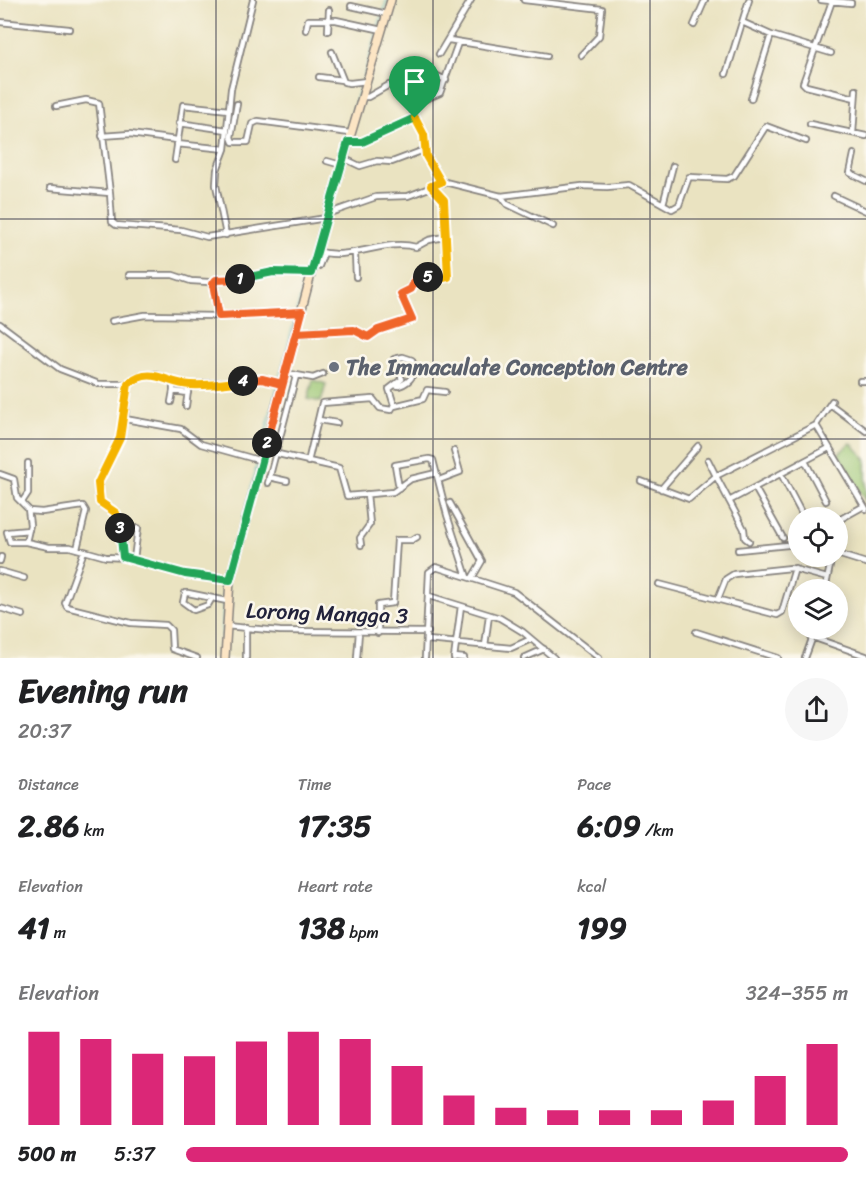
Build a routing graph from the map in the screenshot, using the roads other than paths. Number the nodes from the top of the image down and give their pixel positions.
1 (253, 0) edge
2 (391, 0) edge
3 (471, 0) edge
4 (524, 0) edge
5 (532, 0) edge
6 (705, 0) edge
7 (749, 0) edge
8 (821, 0) edge
9 (832, 1) edge
10 (851, 3) dead end
11 (351, 6) dead end
12 (329, 10) dead end
13 (384, 13) junction
14 (328, 21) junction
15 (0, 22) edge
16 (742, 22) junction
17 (694, 25) dead end
18 (69, 29) dead end
19 (378, 29) junction
20 (306, 30) dead end
21 (328, 31) dead end
22 (771, 35) junction
23 (449, 40) junction
24 (458, 43) junction
25 (816, 48) junction
26 (332, 52) dead end
27 (831, 53) dead end
28 (439, 54) dead end
29 (581, 55) dead end
30 (547, 56) dead end
31 (411, 63) dead end
32 (726, 74) dead end
33 (320, 77) dead end
34 (342, 80) junction
35 (446, 80) junction
36 (364, 81) junction
37 (389, 85) dead end
38 (856, 90) dead end
39 (362, 97) junction
40 (855, 98) junction
41 (751, 99) dead end
42 (237, 104) dead end
43 (56, 106) dead end
44 (229, 110) junction
45 (415, 118) junction
46 (179, 123) junction
47 (810, 124) dead end
48 (227, 129) junction
49 (348, 132) junction
50 (853, 133) junction
51 (102, 136) junction
52 (866, 136) edge
53 (806, 141) dead end
54 (177, 142) junction
55 (348, 142) junction
56 (225, 149) junction
57 (424, 150) junction
58 (854, 153) dead end
59 (175, 160) dead end
60 (327, 161) dead end
61 (340, 163) junction
62 (673, 166) dead end
63 (441, 182) junction
64 (866, 182) edge
65 (431, 186) junction
66 (50, 188) dead end
67 (110, 192) junction
68 (501, 196) junction
69 (834, 196) dead end
70 (663, 204) junction
71 (866, 211) edge
72 (323, 218) junction
73 (553, 226) dead end
74 (226, 235) junction
75 (444, 237) junction
76 (320, 252) junction
77 (354, 254) junction
78 (310, 271) junction
79 (129, 275) dead end
80 (356, 277) dead end
81 (213, 284) junction
82 (299, 311) junction
83 (219, 316) junction
84 (112, 321) dead end
85 (0, 324) edge
86 (296, 333) junction
87 (285, 373) junction
88 (323, 374) dead end
89 (296, 376) junction
90 (173, 383) junction
91 (279, 383) junction
92 (128, 384) junction
93 (189, 385) junction
94 (395, 385) junction
95 (173, 391) junction
96 (445, 392) dead end
97 (188, 393) junction
98 (171, 402) dead end
99 (186, 406) dead end
100 (394, 406) junction
101 (124, 416) junction
102 (319, 420) junction
103 (337, 423) dead end
104 (816, 424) junction
105 (866, 430) edge
106 (698, 446) dead end
107 (829, 448) junction
108 (265, 451) junction
109 (454, 451) dead end
110 (276, 453) junction
111 (260, 460) junction
112 (708, 460) dead end
113 (805, 461) junction
114 (308, 462) junction
115 (28, 463) dead end
116 (436, 472) junction
117 (0, 474) edge
118 (781, 474) junction
119 (716, 476) junction
120 (439, 480) junction
121 (287, 481) dead end
122 (641, 481) dead end
123 (399, 488) junction
124 (755, 488) junction
125 (661, 489) junction
126 (367, 495) junction
127 (22, 501) junction
128 (729, 501) junction
129 (826, 501) dead end
130 (450, 502) dead end
131 (798, 507) edge
132 (865, 508) edge
133 (29, 511) junction
134 (848, 516) edge
135 (138, 528) dead end
136 (29, 530) junction
137 (417, 537) dead end
138 (783, 538) dead end
139 (749, 541) dead end
140 (26, 542) junction
141 (361, 545) dead end
142 (788, 545) edge
143 (77, 549) junction
144 (738, 550) dead end
145 (84, 551) junction
146 (123, 557) junction
147 (848, 557) edge
148 (134, 559) junction
149 (866, 562) edge
150 (830, 567) edge
151 (795, 568) junction
152 (0, 570) edge
153 (24, 578) dead end
154 (470, 578) junction
155 (827, 578) joint
156 (228, 579) junction
157 (658, 584) dead end
158 (429, 597) junction
159 (212, 598) junction
160 (718, 599) junction
161 (224, 600) junction
162 (461, 606) junction
163 (0, 608) edge
164 (23, 615) dead end
165 (489, 615) junction
166 (226, 626) junction
167 (246, 627) junction
168 (359, 632) junction
169 (428, 632) junction
170 (696, 632) dead end
171 (378, 633) junction
172 (531, 639) junction
173 (811, 639) edge
174 (818, 639) edge
175 (428, 640) junction
176 (456, 643) junction
177 (485, 646) junction
178 (544, 649) junction
179 (866, 656) edge
180 (596, 657) edge
181 (197, 658) edge
182 (225, 658) edge
183 (246, 658) edge
184 (357, 658) edge
185 (425, 658) edge
186 (454, 658) edge
187 (464, 658) edge
188 (524, 658) edge
189 (554, 658) edge
190 (778, 658) edge
191 (805, 658) edge

1 - 44 street
2 - 13 main road
3 - 23 street
4 - 5 street
5 - 29 street
6 - 17 street
7 - 16 street
8 - 9 street
9 - 10 street
9 - 25 street
11 - 13 street
12 - 14 street
13 - 19 main road
14 - 19 street
14 - 20 street
14 - 21 street
15 - 18 street
16 - 22 street
16 - 32 street
19 - 36 main road
22 - 25 street
22 - 41 street
23 - 24 street
23 - 28 street
24 - 30 street
24 - 35 street
25 - 27 street
25 - 40 street
26 - 34 street
31 - 35 street
33 - 34 street
34 - 36 street
35 - 45 street
36 - 39 main road
37 - 39 street
38 - 40 street
39 - 49 main road
40 - 50 street
42 - 49 street
43 - 51 street
44 - 46 street
44 - 48 street
45 - 55 street
45 - 57 street
46 - 48 street
46 - 54 street
47 - 50 street
48 - 56 street
49 - 55 main road
50 - 52 street
51 - 54 street
51 - 67 street
53 - 70 street
54 - 56 street
54 - 59 street
55 - 61 main road
56 - 74 street
57 - 61 street
57 - 63 street
58 - 64 street
60 - 61 street
61 - 72 main road
62 - 70 street
63 - 65 street
63 - 68 street
65 - 72 street
65 - 75 street
66 - 67 street
67 - 74 street
68 - 70 street
68 - 73 street
69 - 71 street
72 - 74 street
72 - 76 main road
75 - 77 street
75 - 86 street
76 - 77 street
76 - 78 main road
77 - 80 street
78 - 81 street
78 - 82 main road
79 - 81 street
81 - 83 street
82 - 83 street
82 - 86 main road
83 - 84 street
85 - 92 street
86 - 87 main road
87 - 89 street
87 - 91 main road
88 - 89 street
89 - 110 street
90 - 92 street
90 - 93 street
90 - 95 street
91 - 93 street
91 - 108 main road
92 - 101 street
93 - 97 street
94 - 94 street
94 - 100 street
95 - 97 street
95 - 98 street
96 - 100 street
97 - 99 street
100 - 102 street
101 - 111 street
101 - 146 street
102 - 103 street
102 - 114 street
104 - 105 street
104 - 107 street
104 - 119 street
106 - 125 street
107 - 113 street
107 - 132 street
108 - 110 street
108 - 111 main road
109 - 120 street
110 - 114 street
110 - 121 street
111 - 156 main road
112 - 119 street
113 - 118 street
113 - 129 street
114 - 126 street
115 - 127 street
116 - 120 street
116 - 123 street
116 - 123 street
117 - 127 street
118 - 124 street
118 - 131 street
119 - 125 street
119 - 128 street
120 - 154 street
122 - 125 street
123 - 126 street
124 - 128 street
124 - 138 street
126 - 141 street
127 - 133 street
128 - 139 street
130 - 154 street
132 - 134 street
133 - 136 street
133 - 143 street
135 - 148 street
136 - 140 street
136 - 140 street
137 - 171 street
140 - 143 street
142 - 144 street
143 - 145 street
145 - 146 street
145 - 181 street
146 - 148 street
147 - 149 street
148 - 156 street
150 - 155 street
151 - 155 street
151 - 160 street
151 - 160 street
152 - 153 street
154 - 158 street
154 - 180 street
156 - 161 main road
157 - 160 street
158 - 162 street
158 - 169 street
159 - 159 street
159 - 161 street
161 - 166 main road
162 - 165 street
162 - 176 street
163 - 164 street
165 - 172 street
165 - 177 street
166 - 167 street, Lorong Mangga 3
166 - 182 main road
167 - 168 street, Lorong Mangga 3
167 - 183 street
168 - 171 street, Lorong Mangga 3
168 - 184 street
169 - 171 street, Lorong Mangga 3
169 - 175 street
170 - 190 street
172 - 177 street
172 - 178 street
173 - 191 street
174 - 179 street
175 - 176 street
175 - 185 street
176 - 177 street
176 - 186 street
178 - 188 street
178 - 189 street
186 - 187 street

